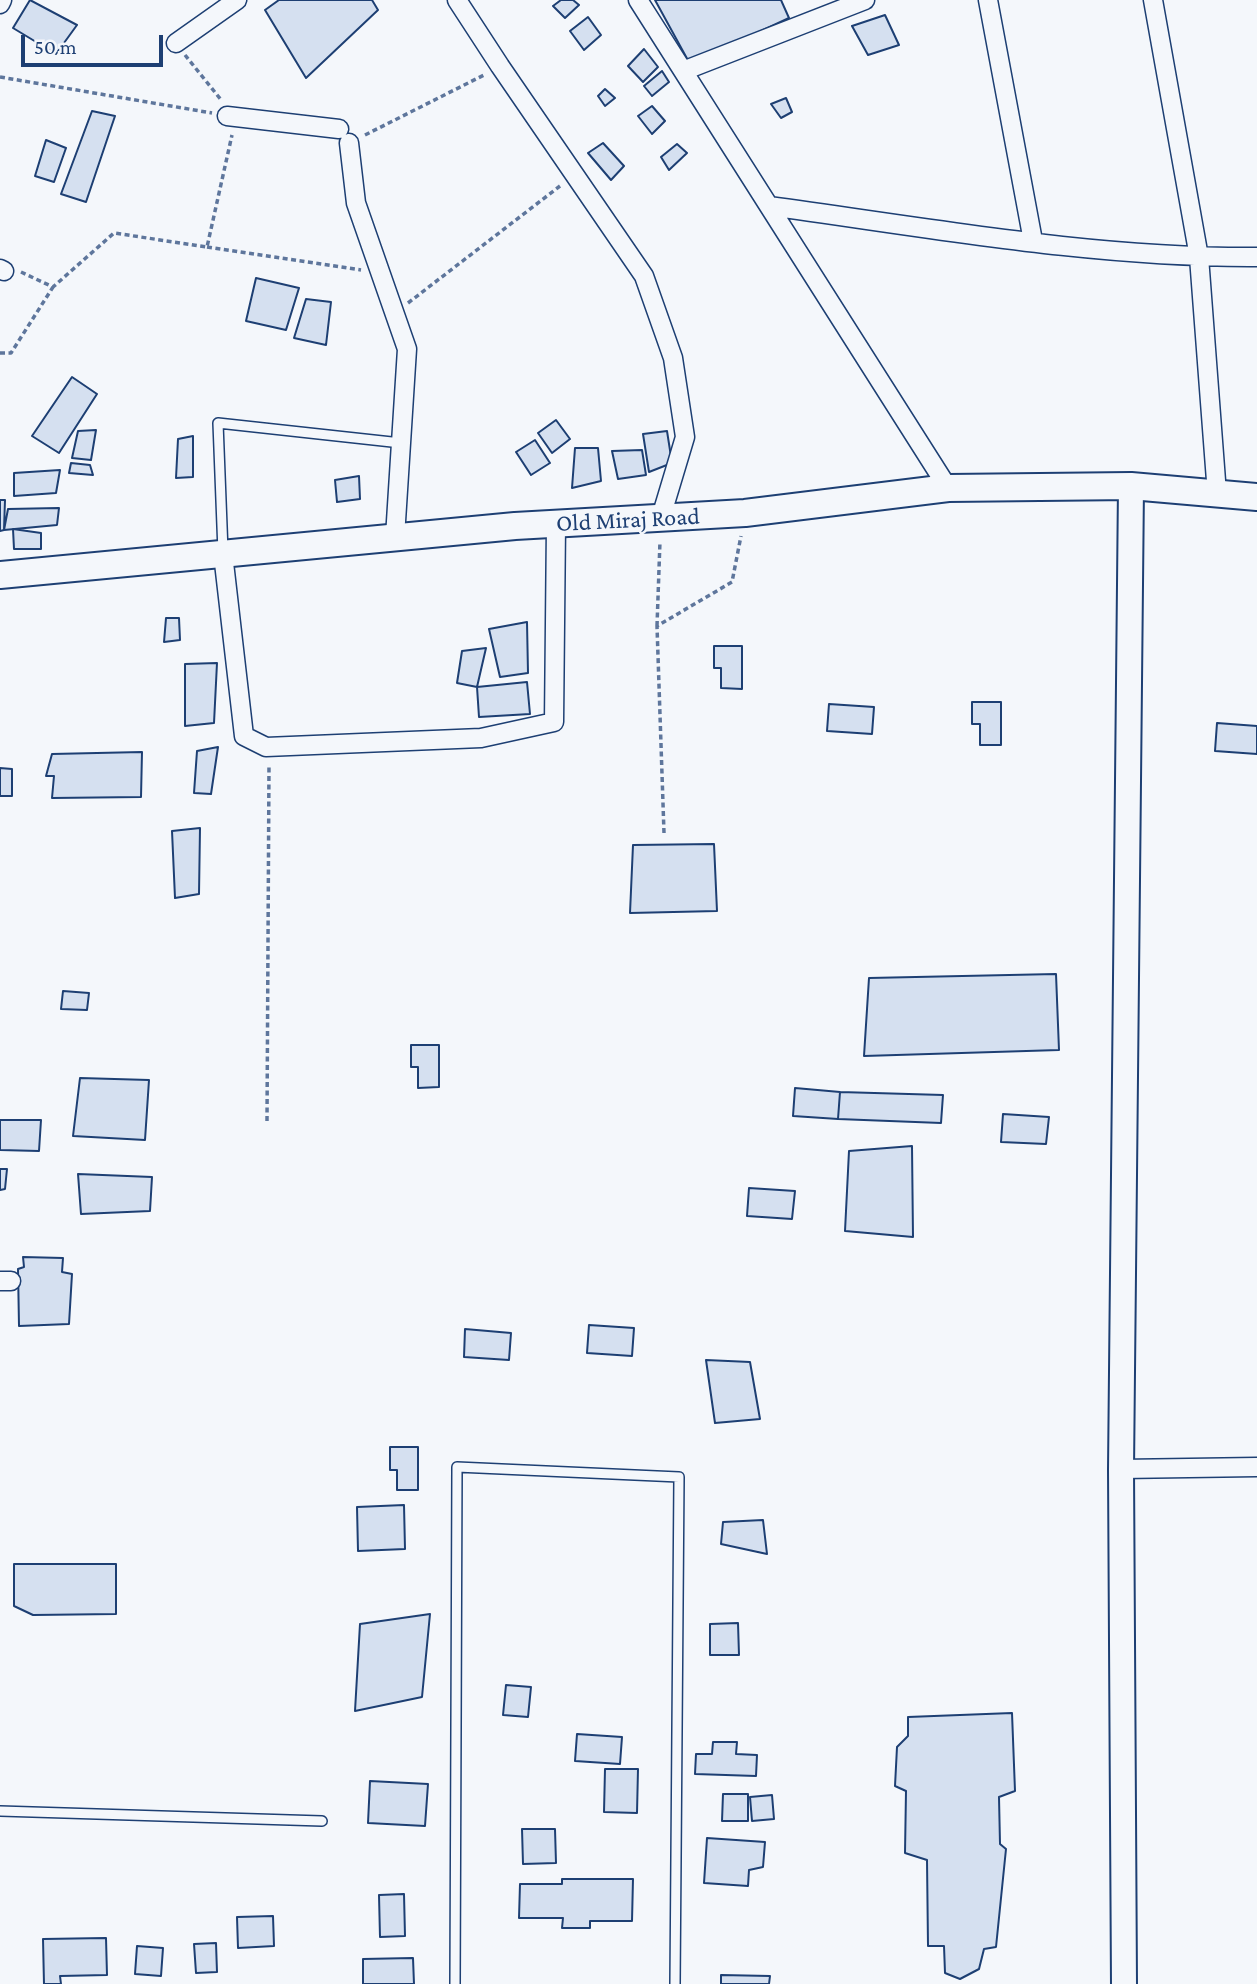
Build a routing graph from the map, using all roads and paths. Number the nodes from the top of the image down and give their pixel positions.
1 (237, 0) edge
2 (457, 0) edge
3 (638, 0) edge
4 (865, 0) edge
5 (988, 0) edge
6 (1153, 0) edge
7 (176, 43) joint
8 (500, 66) junction
9 (684, 71) junction
10 (0, 77) edge
11 (232, 117) junction
12 (344, 136) junction
13 (575, 174) junction
14 (769, 206) junction
15 (1033, 242) junction
16 (207, 247) junction
17 (1199, 257) junction
18 (1257, 257) edge
19 (5, 269) edge
20 (380, 272) junction
21 (53, 286) junction
22 (394, 313) junction
23 (0, 353) edge
24 (401, 443) junction
25 (1131, 486) junction
26 (948, 488) junction
27 (1217, 494) junction
28 (1257, 497) edge
29 (745, 513) junction
30 (661, 517) junction
31 (556, 524) junction
32 (395, 537) junction
33 (223, 554) junction
34 (0, 575) edge
35 (657, 626) junction
36 (269, 755) dead end
37 (664, 833) dead end
38 (267, 1121) dead end
39 (1257, 1467) edge
40 (1121, 1469) junction
41 (0, 1811) edge
42 (322, 1821) dead end
43 (455, 1984) edge
44 (675, 1984) edge
45 (1124, 1984) edge

1 - 7 street
2 - 8 street
3 - 9 street
4 - 9 street
5 - 15 street
6 - 17 street
7 - 11 path
8 - 12 path
8 - 13 street
9 - 14 street
10 - 11 path
11 - 12 street
11 - 16 path
12 - 20 street
13 - 22 path
13 - 30 street
14 - 15 street
14 - 26 street
15 - 17 street
16 - 20 path
16 - 21 path
17 - 18 street
17 - 27 street
19 - 21 path
20 - 22 street
21 - 23 path
22 - 24 street
24 - 32 street
24 - 33 lane
25 - 26 main road, Old Miraj Road
25 - 27 main road, Old Miraj Road
25 - 40 main road
26 - 29 main road, Old Miraj Road
27 - 28 main road, Old Miraj Road
29 - 30 main road, Old Miraj Road
29 - 35 path
30 - 31 main road, Old Miraj Road
30 - 35 path
31 - 32 main road, Old Miraj Road
31 - 33 street
32 - 33 main road, Old Miraj Road
33 - 34 main road, Old Miraj Road
35 - 37 path
36 - 38 path
39 - 40 street
40 - 45 main road
41 - 42 lane
43 - 44 lane

